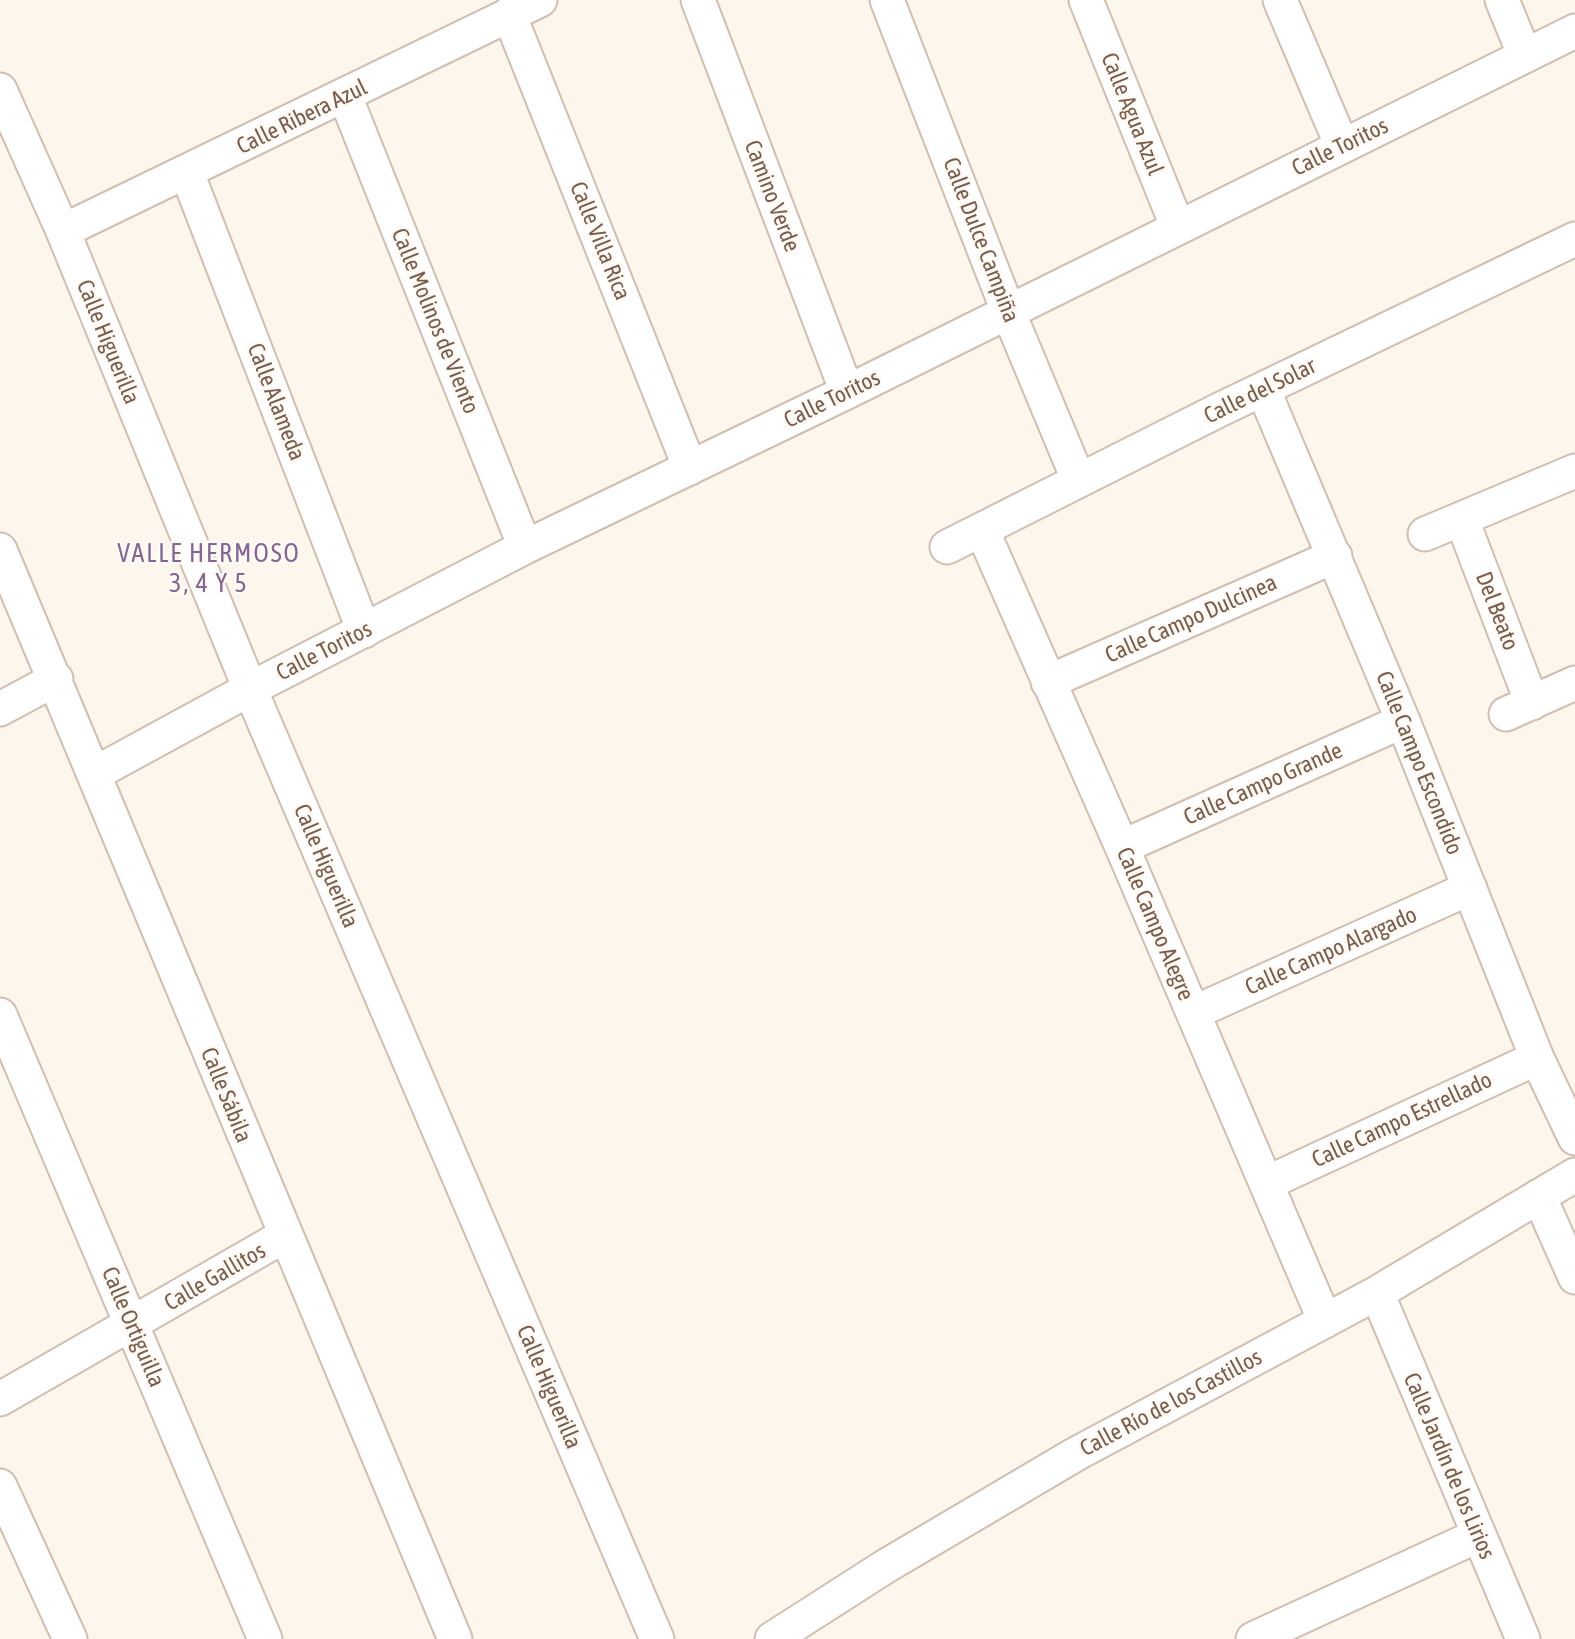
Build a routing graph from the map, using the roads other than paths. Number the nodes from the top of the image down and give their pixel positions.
1 (540, 0) edge
2 (698, 0) edge
3 (887, 0) edge
4 (1086, 0) edge
5 (1280, 0) edge
6 (1502, 0) edge
7 (509, 14) junction
8 (1575, 31) edge
9 (1525, 56) junction
10 (0, 90) edge
11 (345, 96) junction
12 (1342, 146) junction
13 (187, 173) junction
14 (1178, 228) junction
15 (63, 231) junction
16 (1575, 239) edge
17 (1008, 311) junction
18 (1263, 389) junction
19 (847, 392) junction
20 (691, 468) junction
21 (1575, 471) edge
22 (1078, 479) junction
23 (1462, 520) junction
24 (982, 530) junction
25 (1425, 534) dead end
26 (525, 547) junction
27 (947, 547) dead end
28 (0, 550) edge
29 (1335, 556) junction
30 (364, 631) junction
31 (56, 679) junction
32 (1048, 682) junction
33 (1575, 684) edge
34 (250, 689) junction
35 (0, 709) edge
36 (1403, 722) junction
37 (93, 774) junction
38 (1122, 847) junction
39 (1470, 888) junction
40 (1193, 1013) junction
41 (0, 1015) edge
42 (1537, 1058) junction
43 (1575, 1138) edge
44 (1575, 1175) edge
45 (1267, 1183) junction
46 (1539, 1196) junction
47 (284, 1236) junction
48 (1575, 1277) edge
49 (1377, 1293) junction
50 (1325, 1321) junction
51 (133, 1325) junction
52 (0, 1399) edge
53 (0, 1486) edge
54 (1477, 1536) junction
55 (70, 1639) edge
56 (265, 1639) edge
57 (455, 1639) edge
58 (657, 1639) edge
59 (772, 1639) edge
60 (1253, 1639) edge
61 (1523, 1639) edge

1 - 7 street, Calle Ribera Azul
2 - 19 street, Camino Verde
3 - 17 street, Calle Dulce Campiña
4 - 14 street, Calle Agua Azul
5 - 12 street
6 - 9 street
7 - 11 street, Calle Ribera Azul
7 - 20 street, Calle Villa Rica
8 - 9 street, Calle Toritos
9 - 12 street, Calle Toritos
10 - 15 street, Calle Higuerilla
11 - 13 street, Calle Ribera Azul
11 - 26 street, Calle Molinos de Viento
12 - 14 street, Calle Toritos
13 - 15 street, Calle Ribera Azul
13 - 30 street, Calle Alameda
14 - 17 street, Calle Toritos
15 - 34 street, Calle Higuerilla
16 - 18 street, Calle del Solar
17 - 19 street, Calle Toritos
17 - 22 street, Calle Dulce Campiña
18 - 22 street, Calle del Solar
18 - 29 street, Calle Campo Escondido
19 - 20 street, Calle Toritos
20 - 26 street, Calle Toritos
21 - 23 street
22 - 24 street, Calle del Solar
23 - 25 street
23 - 33 street, Del Beato
24 - 27 street, Calle del Solar
24 - 32 street, Calle Campo Alegre
26 - 30 street, Calle Toritos
28 - 31 street, Calle Sábila
29 - 32 street, Calle Campo Dulcinea
29 - 36 street, Calle Campo Escondido
30 - 34 street, Calle Toritos
31 - 35 street
31 - 37 street, Calle Sábila
32 - 38 street, Calle Campo Alegre
34 - 37 street, Calle Toritos
34 - 58 street, Calle Higuerilla
36 - 38 street, Calle Campo Grande
36 - 39 street, Calle Campo Escondido
37 - 47 street, Calle Sábila
38 - 40 street, Calle Campo Alegre
39 - 40 street, Calle Campo Alargado
39 - 42 street, Calle Campo Escondido
40 - 45 street, Calle Campo Alegre
41 - 51 street, Calle Ortiguilla
42 - 43 street, Calle Campo Escondido
42 - 45 street, Calle Campo Estrellado
44 - 46 street, Calle Río de los Castillos
45 - 50 street, Calle Campo Alegre
46 - 48 street
46 - 49 street, Calle Río de los Castillos
47 - 51 street, Calle Gallitos
47 - 57 street, Calle Sábila
49 - 50 street, Calle Río de los Castillos
49 - 54 street, Calle Jardín de los Lirios
50 - 59 street, Calle Río de los Castillos
51 - 52 street, Calle Gallitos
51 - 56 street, Calle Ortiguilla
53 - 55 street
54 - 60 street
54 - 61 street, Calle Jardín de los Lirios

